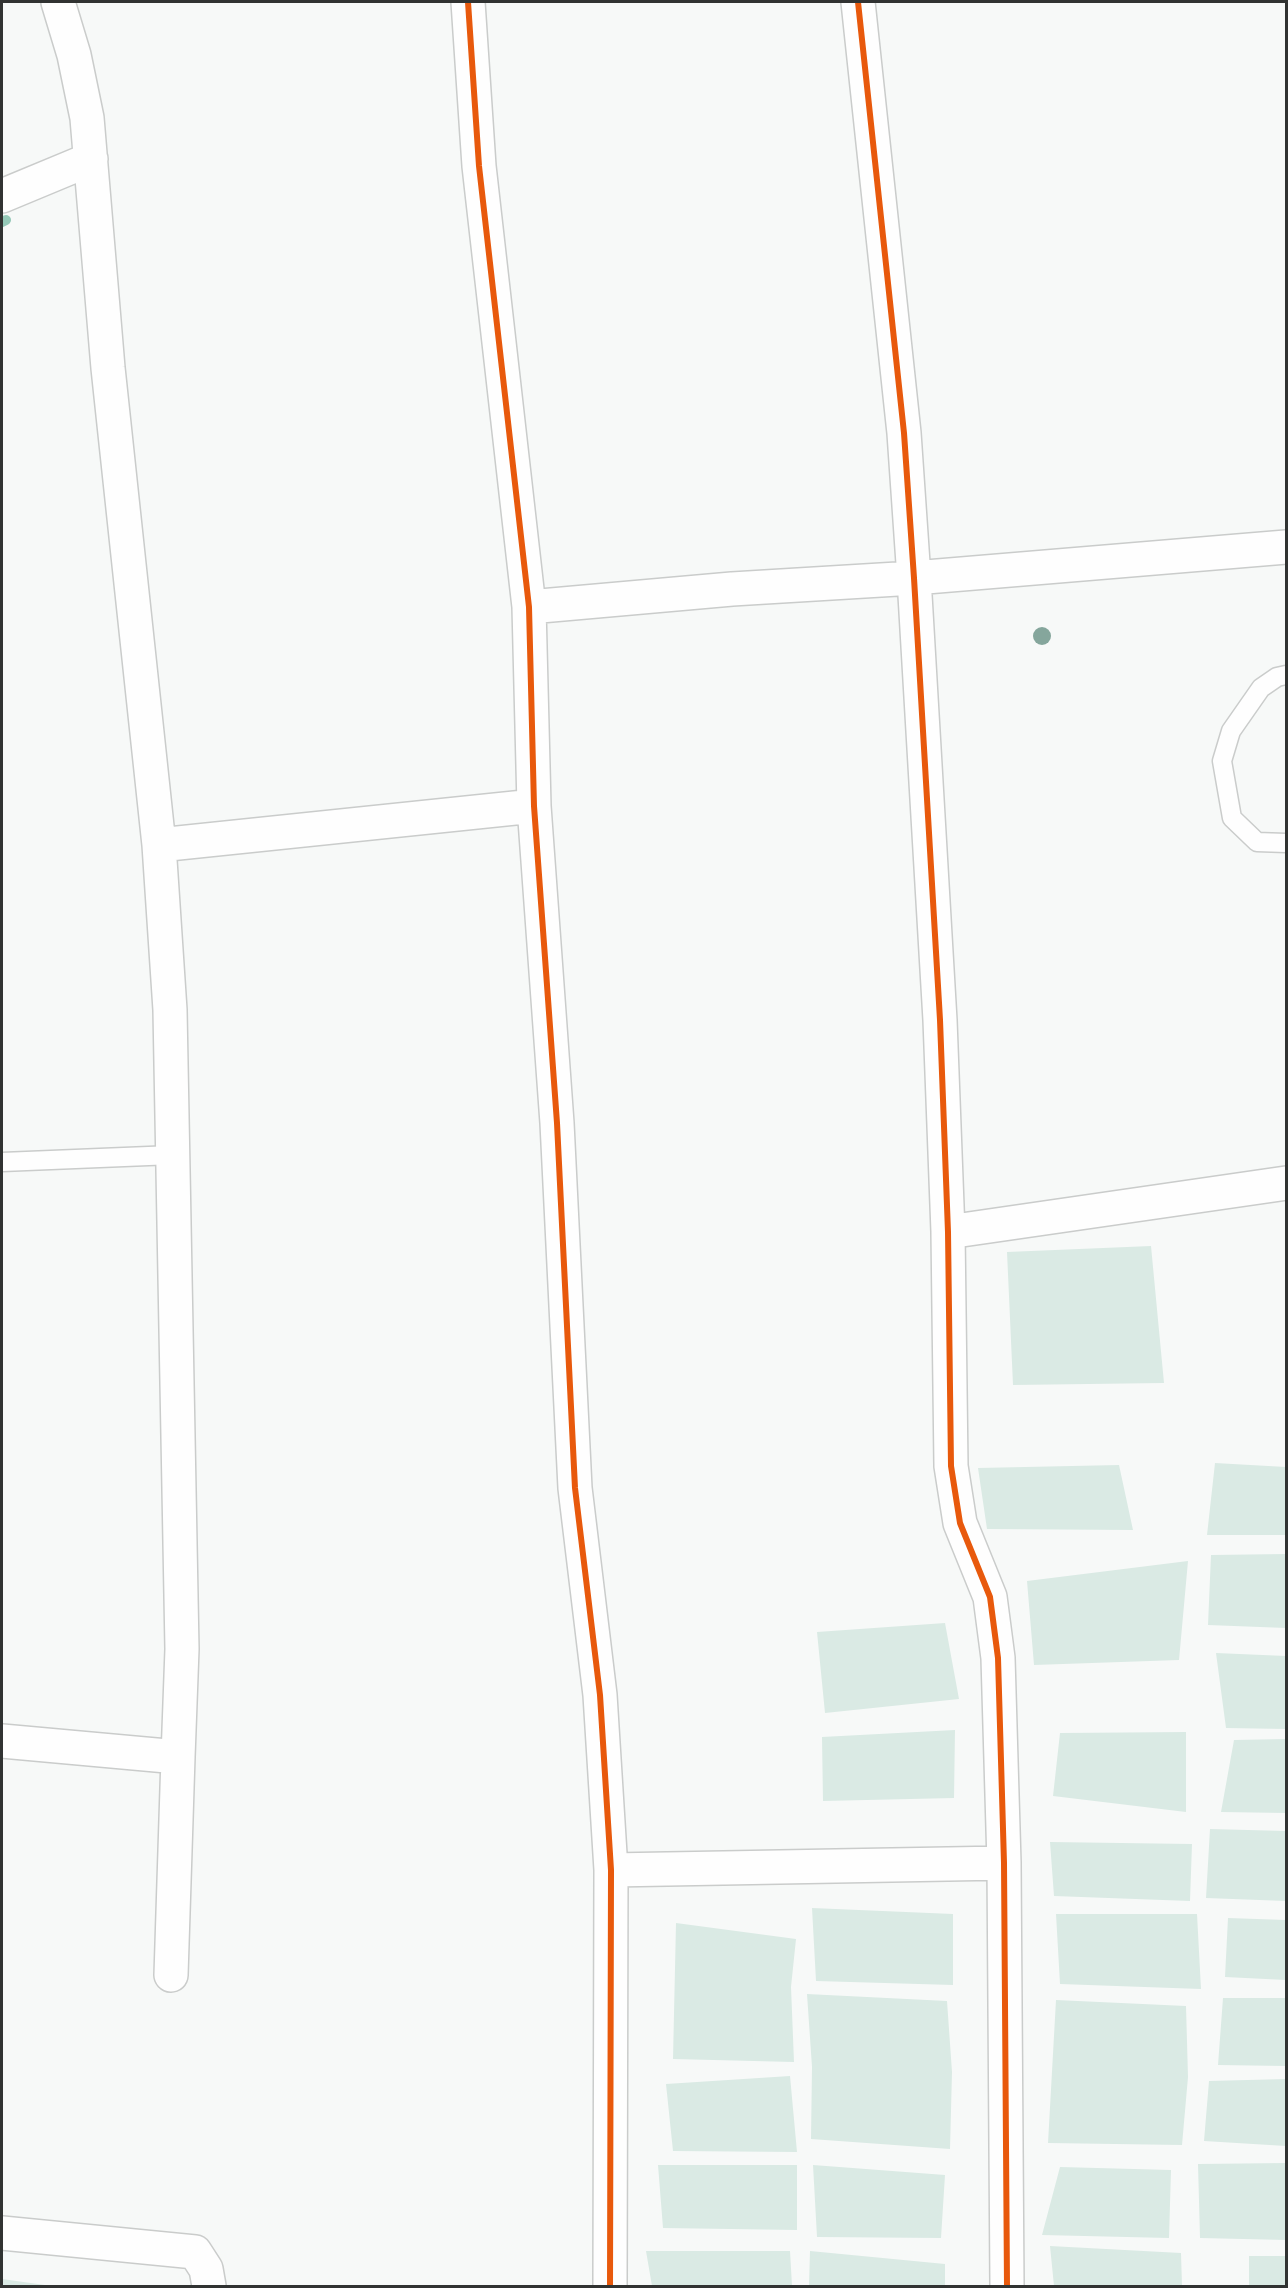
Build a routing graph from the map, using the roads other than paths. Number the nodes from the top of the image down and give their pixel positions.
1 (58, 2) edge
2 (468, 2) edge
3 (858, 2) edge
4 (92, 159) junction
5 (2, 196) edge
6 (1287, 547) edge
7 (914, 578) junction
8 (529, 607) junction
9 (1287, 675) edge
10 (534, 806) junction
11 (1287, 843) edge
12 (159, 845) junction
13 (174, 1155) junction
14 (2, 1162) edge
15 (1287, 1184) edge
16 (948, 1232) junction
17 (2, 1741) edge
18 (178, 1757) junction
19 (1004, 1863) junction
20 (611, 1870) junction
21 (171, 1975) dead end
22 (2, 2233) edge
23 (209, 2286) edge
24 (610, 2286) edge
25 (1007, 2286) edge

1 - 4 street
2 - 8 street
3 - 7 street
4 - 5 street
4 - 12 street
6 - 7 street
7 - 8 street
7 - 16 street
8 - 10 street
9 - 11 lane
10 - 12 street
10 - 20 street
12 - 13 street
13 - 14 lane
13 - 18 street
15 - 16 street
16 - 19 street
17 - 18 street
18 - 21 street
19 - 20 street
19 - 25 street
20 - 24 street
22 - 23 street

